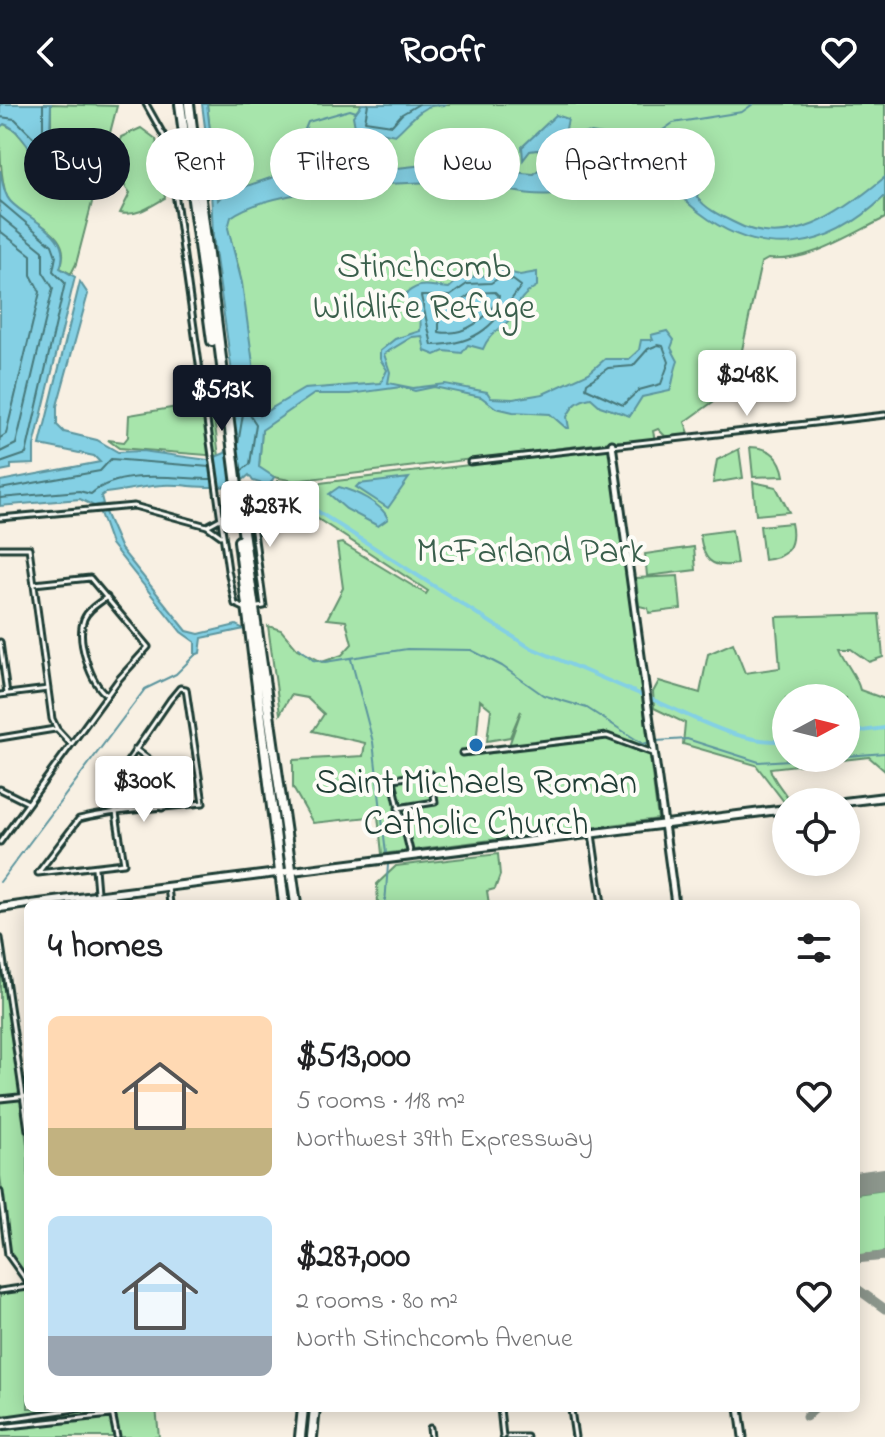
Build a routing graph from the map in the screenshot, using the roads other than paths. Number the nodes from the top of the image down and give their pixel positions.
1 (146, 104) edge
2 (180, 104) edge
3 (189, 104) edge
4 (218, 368) junction
5 (885, 415) edge
6 (612, 444) junction
7 (470, 462) dead end
8 (235, 492) junction
9 (249, 495) dead end
10 (0, 518) edge
11 (220, 519) junction
12 (207, 526) junction
13 (223, 538) junction
14 (0, 548) edge
15 (34, 584) junction
16 (107, 597) junction
17 (256, 608) junction
18 (245, 609) junction
19 (0, 642) edge
20 (48, 689) junction
21 (7, 694) junction
22 (0, 695) edge
23 (107, 695) junction
24 (57, 729) junction
25 (0, 738) edge
26 (71, 743) junction
27 (135, 749) junction
28 (462, 753) dead end
29 (655, 753) junction
30 (0, 789) edge
31 (885, 797) edge
32 (860, 800) edge
33 (29, 803) junction
34 (162, 808) junction
35 (398, 808) junction
36 (772, 811) edge
37 (118, 813) junction
38 (665, 825) junction
39 (592, 834) junction
40 (0, 842) edge
41 (411, 856) junction
42 (95, 867) junction
43 (292, 872) junction
44 (280, 874) junction
45 (168, 887) junction
46 (97, 896) junction
47 (64, 900) edge
48 (98, 900) edge
49 (170, 900) edge
50 (283, 900) edge
51 (296, 900) edge
52 (601, 900) edge
53 (674, 900) edge
54 (24, 905) edge
55 (0, 908) edge
56 (0, 938) edge
57 (24, 1084) edge
58 (24, 1096) edge
59 (0, 1099) edge
60 (0, 1192) edge
61 (24, 1279) edge
62 (24, 1286) edge
63 (0, 1291) edge
64 (52, 1412) edge
65 (58, 1412) edge
66 (302, 1412) edge
67 (315, 1412) edge
68 (501, 1412) edge
69 (571, 1412) edge
70 (740, 1412) edge
71 (111, 1415) joint
72 (0, 1420) edge
73 (59, 1422) junction
74 (0, 1427) edge
75 (430, 1428) dead end
76 (300, 1432) edge
77 (312, 1433) edge
78 (117, 1437) edge
79 (431, 1437) edge
80 (505, 1437) edge
81 (527, 1437) edge
82 (575, 1437) edge
83 (743, 1437) edge

1 - 11 street
2 - 4 highway
3 - 4 highway
4 - 8 highway
5 - 6 street
6 - 7 street
6 - 29 street
8 - 17 highway
8 - 18 highway
9 - 17 street
10 - 12 street
11 - 12 street
11 - 13 street
12 - 13 street
13 - 18 street
14 - 15 street
15 - 16 street
15 - 20 street
16 - 23 street
16 - 23 street
17 - 18 street
17 - 43 highway
18 - 44 highway
19 - 21 street
20 - 21 street
20 - 24 street
21 - 22 street
23 - 26 street
24 - 25 street
24 - 26 street
26 - 33 street
27 - 34 street
27 - 34 street
27 - 37 street
28 - 29 street
29 - 38 street
30 - 33 street
31 - 32 main road
33 - 40 street
34 - 37 street
35 - 35 street
35 - 41 street
36 - 38 main road
37 - 42 street
37 - 42 street
38 - 39 main road
38 - 53 street
39 - 41 main road
39 - 52 street
41 - 43 main road
42 - 46 street
43 - 44 main road
43 - 51 highway
44 - 45 main road
44 - 50 highway
45 - 46 main road
45 - 49 street
46 - 47 main road
46 - 48 street
54 - 55 main road
56 - 57 street
58 - 59 street
60 - 61 street
62 - 63 street
64 - 72 street
65 - 73 street
66 - 76 highway
67 - 77 highway
68 - 80 street
69 - 82 street
70 - 83 street
71 - 73 street
71 - 78 street
73 - 74 street
75 - 79 street
76 - 77 highway
80 - 81 street

